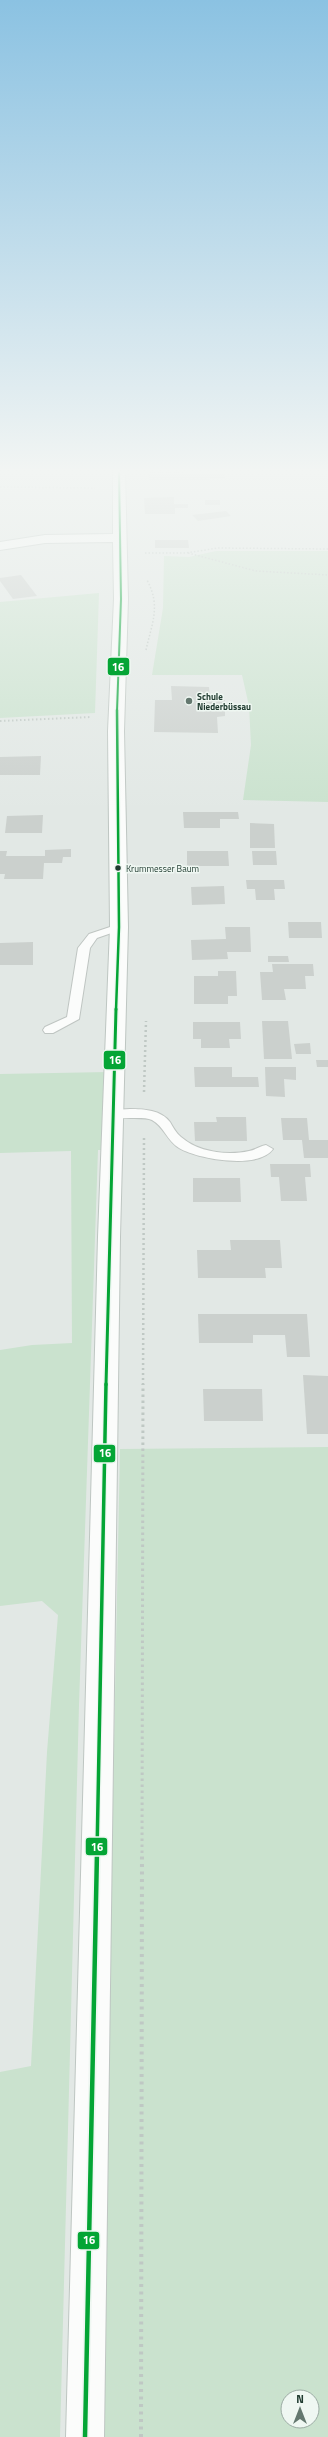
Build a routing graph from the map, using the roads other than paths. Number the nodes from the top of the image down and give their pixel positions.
1 (121, 584) edge
2 (119, 927) junction
3 (49, 1030) dead end
4 (114, 1114) junction
5 (266, 1149) dead end
6 (85, 2437) edge

1 - 2 main road
2 - 3 lane
2 - 4 main road
4 - 5 lane
4 - 6 main road

